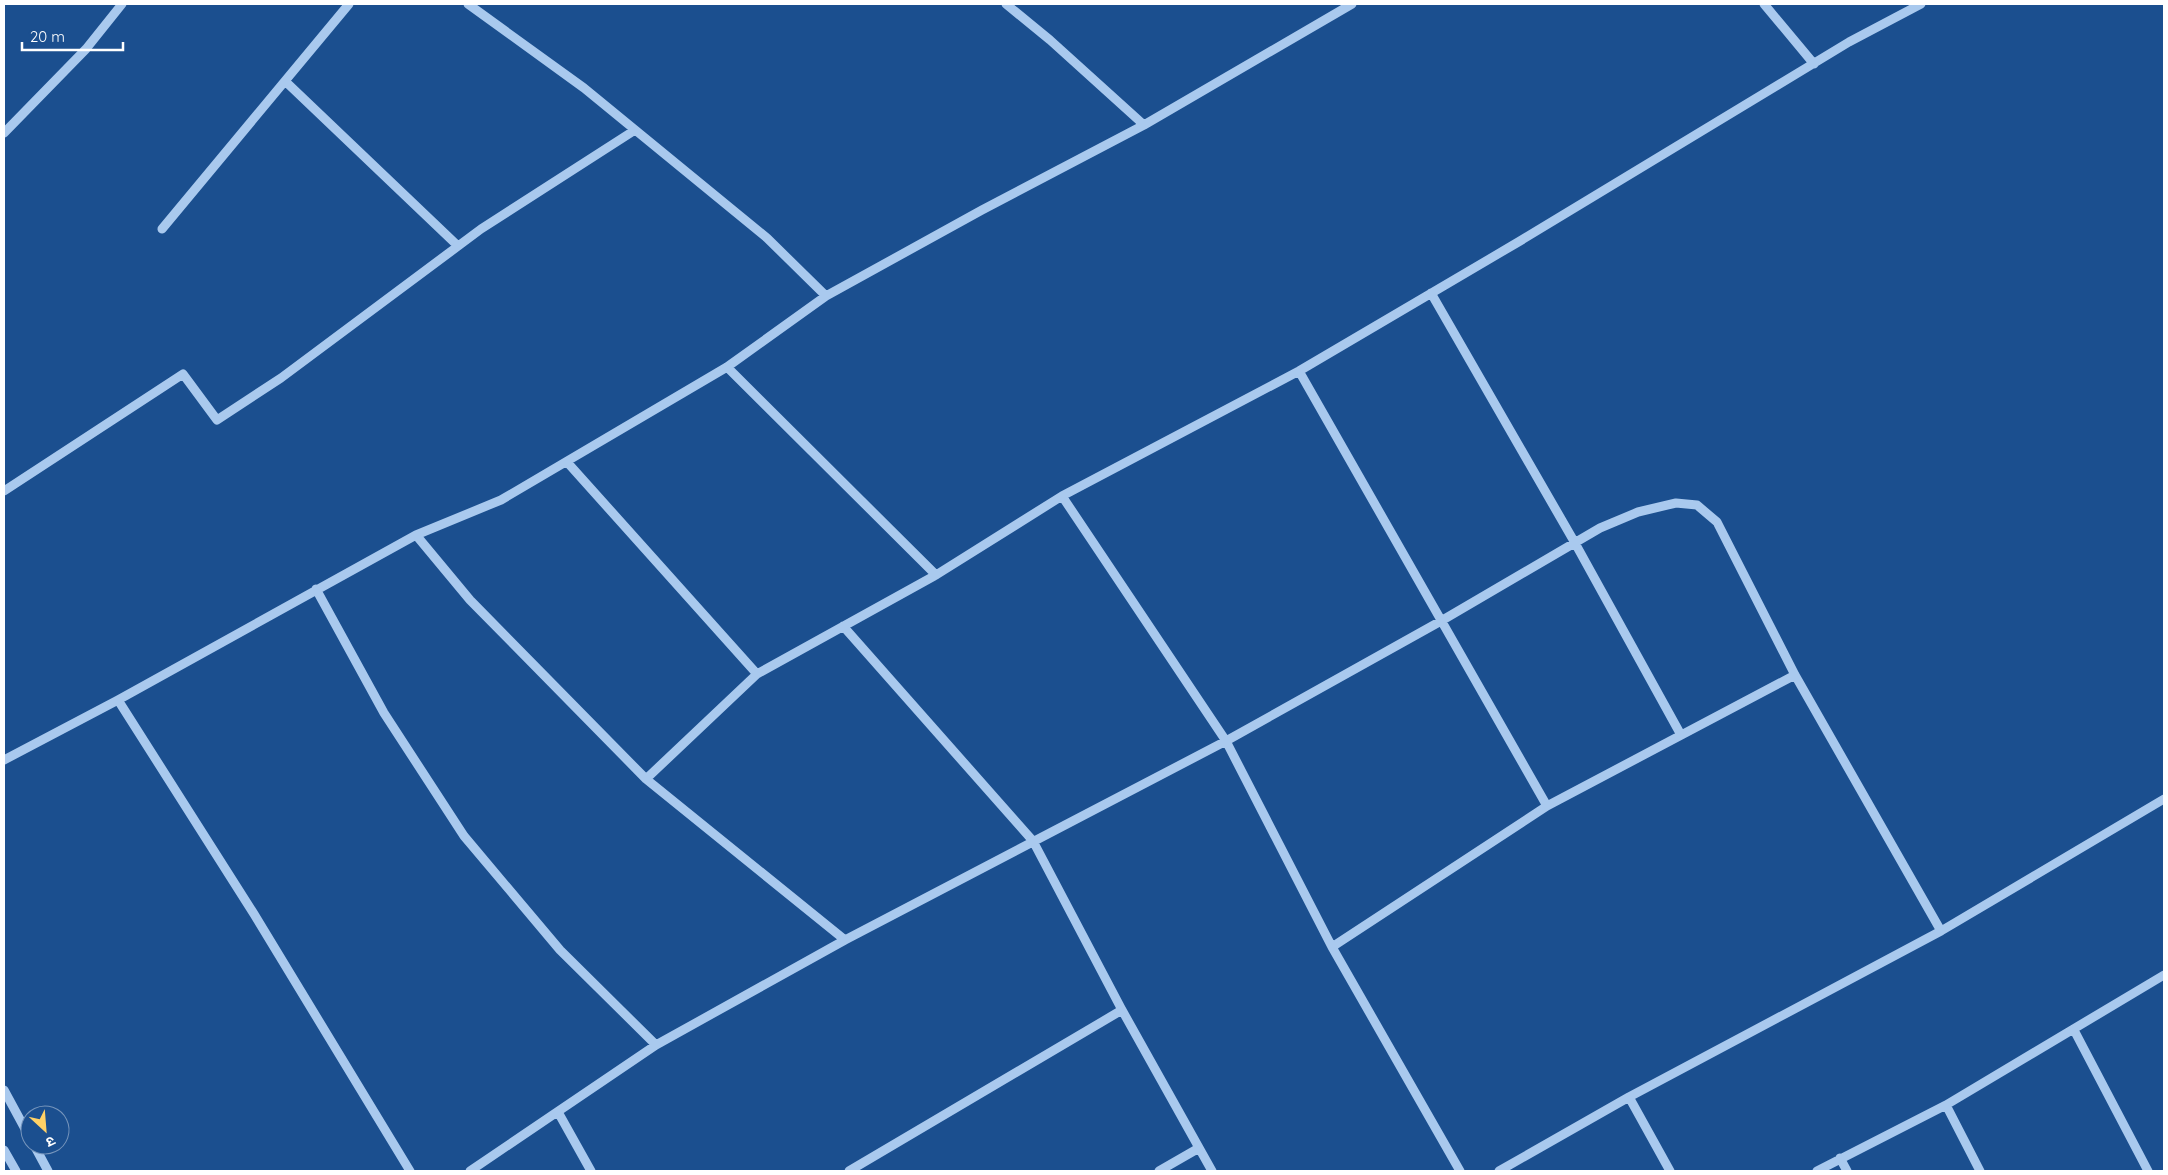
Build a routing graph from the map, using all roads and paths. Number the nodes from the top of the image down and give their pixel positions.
1 (122, 4) edge
2 (349, 4) edge
3 (468, 4) edge
4 (1006, 4) edge
5 (1352, 4) edge
6 (1764, 4) edge
7 (1921, 4) edge
8 (1814, 64) junction
9 (285, 81) junction
10 (1144, 125) junction
11 (635, 130) junction
12 (4, 133) edge
13 (162, 228) dead end
14 (458, 246) junction
15 (1431, 293) junction
16 (826, 296) junction
17 (727, 367) junction
18 (1299, 371) junction
19 (567, 462) junction
20 (4, 491) edge
21 (1062, 496) junction
22 (416, 535) junction
23 (1575, 542) junction
24 (936, 575) junction
25 (316, 589) junction
26 (1441, 621) junction
27 (844, 626) junction
28 (757, 674) junction
29 (1795, 675) junction
30 (118, 700) junction
31 (1681, 735) junction
32 (1226, 741) junction
33 (4, 760) edge
34 (646, 779) junction
35 (2164, 799) edge
36 (1547, 806) junction
37 (1033, 841) junction
38 (1940, 931) junction
39 (845, 940) junction
40 (1332, 947) junction
41 (2164, 975) edge
42 (1122, 1010) junction
43 (2074, 1030) junction
44 (656, 1045) junction
45 (4, 1090) edge
46 (1629, 1097) junction
47 (1946, 1105) junction
48 (558, 1112) junction
49 (20, 1120) edge
50 (1199, 1148) junction
51 (4, 1150) edge
52 (39, 1155) edge
53 (1840, 1158) junction
54 (16, 1171) edge
55 (48, 1171) edge
56 (410, 1171) edge
57 (470, 1171) edge
58 (591, 1171) edge
59 (849, 1171) edge
60 (1159, 1171) edge
61 (1212, 1171) edge
62 (1460, 1171) edge
63 (1498, 1171) edge
64 (1670, 1171) edge
65 (1817, 1171) edge
66 (1847, 1171) edge
67 (1980, 1171) edge
68 (2148, 1171) edge

1 - 12 street
2 - 9 street
3 - 11 street
4 - 10 street
5 - 10 street
6 - 8 street
7 - 8 street
8 - 15 street
9 - 13 street
9 - 14 street
10 - 16 street
11 - 14 street
11 - 16 street
14 - 20 street
15 - 18 street
15 - 23 street
16 - 17 street
17 - 19 street
17 - 24 street
18 - 21 street
18 - 26 street
19 - 22 street
19 - 28 street
21 - 24 street
21 - 32 street
22 - 25 street
22 - 34 street
23 - 26 street
23 - 29 street
23 - 31 street
24 - 27 street
25 - 30 street
25 - 44 street
26 - 32 street
26 - 36 street
27 - 28 street
27 - 37 street
28 - 34 street
29 - 31 street
29 - 38 street
30 - 33 street
30 - 56 street
31 - 36 street
32 - 37 street
32 - 40 street
34 - 39 street
35 - 38 street
36 - 40 street
37 - 39 street
37 - 42 street
38 - 46 street
39 - 44 street
40 - 62 street
41 - 43 street
42 - 50 street
42 - 59 street
43 - 47 street
43 - 68 street
44 - 48 street
45 - 49 street
46 - 63 street
46 - 64 street
47 - 53 street
47 - 67 street
48 - 57 street
48 - 58 street
50 - 60 street
50 - 61 street
51 - 54 street
52 - 55 street
53 - 65 street
53 - 66 street

